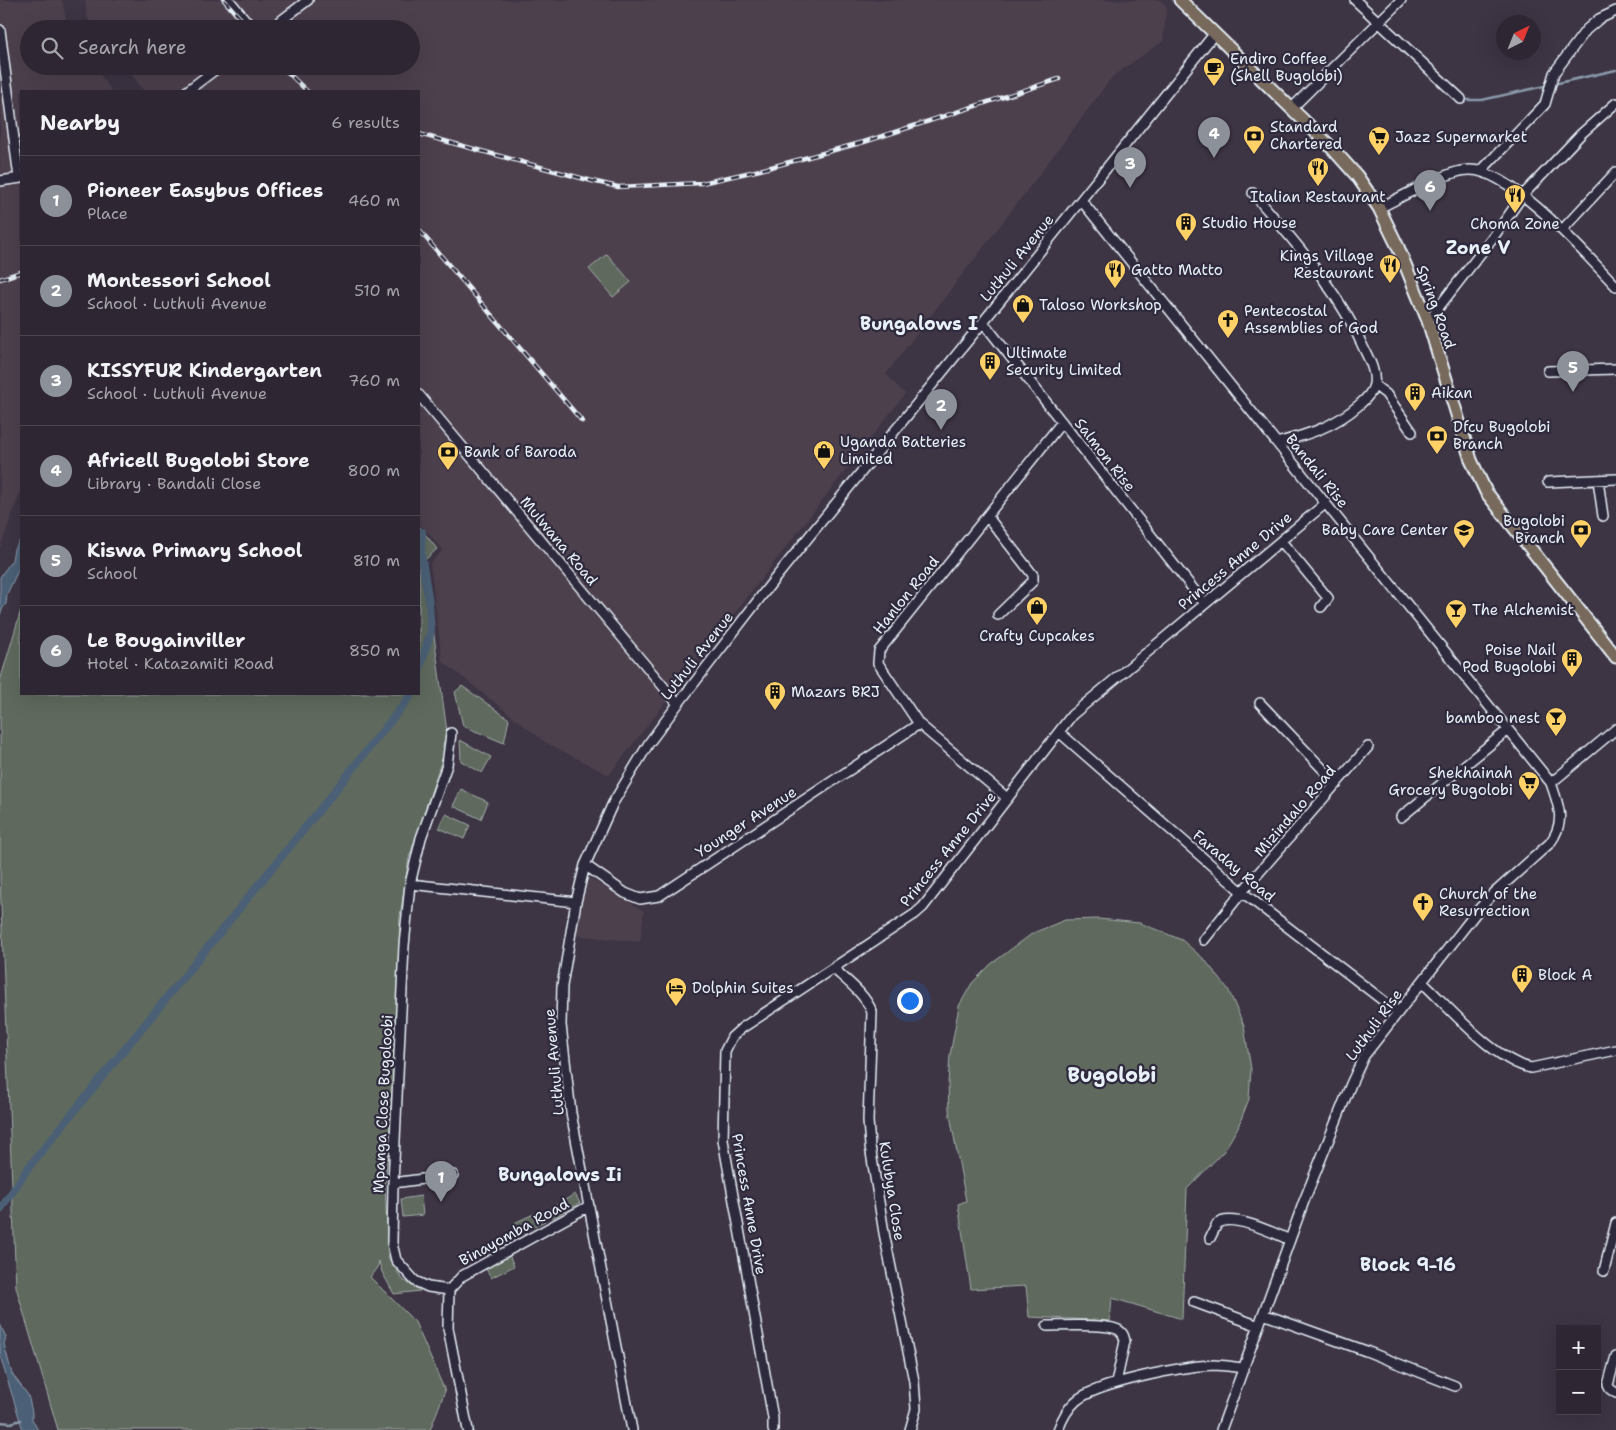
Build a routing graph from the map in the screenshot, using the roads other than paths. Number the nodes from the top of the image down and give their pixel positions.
1 (229, 0) edge
2 (308, 0) edge
3 (1180, 0) edge
4 (1355, 0) edge
5 (1401, 0) edge
6 (1616, 11) edge
7 (246, 20) edge
8 (282, 20) edge
9 (1379, 22) junction
10 (0, 30) edge
11 (1215, 33) junction
12 (208, 75) edge
13 (188, 90) edge
14 (1461, 99) dead end
15 (1616, 103) edge
16 (1292, 108) junction
17 (1481, 170) junction
18 (1615, 175) edge
19 (20, 178) edge
20 (0, 181) edge
21 (1253, 193) dead end
22 (1523, 195) junction
23 (1081, 200) junction
24 (1379, 208) junction
25 (1562, 230) junction
26 (1616, 286) edge
27 (1428, 321) junction
28 (983, 322) junction
29 (1616, 369) edge
30 (1548, 371) dead end
31 (1374, 385) junction
32 (420, 396) edge
33 (1062, 422) junction
34 (1412, 432) dead end
35 (1277, 443) junction
36 (1616, 479) edge
37 (1598, 480) junction
38 (1548, 482) dead end
39 (1326, 503) junction
40 (987, 516) junction
41 (1603, 516) dead end
42 (1281, 541) junction
43 (1205, 604) junction
44 (1321, 608) dead end
45 (998, 615) dead end
46 (1616, 657) edge
47 (1260, 703) dead end
48 (678, 704) junction
49 (919, 724) junction
50 (1616, 729) edge
51 (1508, 730) junction
52 (1059, 732) junction
53 (451, 734) dead end
54 (1368, 747) dead end
55 (1551, 783) junction
56 (1337, 784) junction
57 (1007, 798) junction
58 (1401, 817) dead end
59 (585, 865) junction
60 (410, 884) junction
61 (1242, 892) junction
62 (576, 902) junction
63 (1204, 940) dead end
64 (833, 968) junction
65 (1422, 982) junction
66 (1398, 1012) junction
67 (1616, 1050) edge
68 (453, 1175) dead end
69 (393, 1183) junction
70 (589, 1206) junction
71 (1616, 1223) edge
72 (1210, 1238) dead end
73 (1290, 1240) junction
74 (1604, 1271) dead end
75 (449, 1290) junction
76 (1194, 1302) dead end
77 (1263, 1314) junction
78 (1047, 1326) dead end
79 (1259, 1326) junction
80 (1616, 1356) edge
81 (1244, 1368) junction
82 (1116, 1384) junction
83 (1455, 1386) dead end
84 (1616, 1393) edge
85 (468, 1430) edge
86 (632, 1430) edge
87 (773, 1430) edge
88 (910, 1430) edge
89 (1058, 1430) edge
90 (1221, 1430) edge

1 - 7 street
2 - 8 street
3 - 11 main road, Spring Road
4 - 9 street
5 - 9 street
6 - 17 street
9 - 14 street
9 - 16 street
10 - 19 street
11 - 16 main road, Spring Road
11 - 23 street, Luthuli Avenue
12 - 13 street
15 - 22 street
16 - 24 main road, Spring Road
17 - 22 street
17 - 24 street
18 - 25 street
19 - 20 street
21 - 31 street
22 - 25 street
22 - 27 street
23 - 28 street, Luthuli Avenue
23 - 35 street, Bandali Rise
24 - 27 main road, Spring Road
25 - 26 street
27 - 46 main road, Spring Road
28 - 33 street, Salmon Rise
28 - 48 street, Luthuli Avenue
29 - 30 street
31 - 34 street
31 - 35 street
32 - 48 street, Mulwana Road
33 - 40 street, Hanlon Road
33 - 43 street, Salmon Rise
35 - 39 street, Bandali Rise
36 - 37 street
37 - 38 street
37 - 41 street
39 - 42 street, Princess Anne Drive
39 - 51 street, Bandali Rise
40 - 45 street
40 - 49 street, Hanlon Road
42 - 43 street, Princess Anne Drive
42 - 44 street
43 - 52 street, Princess Anne Drive
47 - 56 street
48 - 59 street, Luthuli Avenue
49 - 57 street, Hanlon Road
49 - 59 street, Younger Avenue
50 - 55 street
51 - 55 street, Bandali Rise
51 - 58 street
52 - 57 street, Princess Anne Drive
52 - 61 street, Faraday Road
53 - 60 street, Mpanga Close Bugoloobi
54 - 56 street, Mizindalo Road
55 - 65 street, Luthuli Rise
56 - 61 street, Mizindalo Road
57 - 64 street, Princess Anne Drive
59 - 62 street, Luthuli Avenue
60 - 62 street
60 - 69 street, Mpanga Close Bugoloobi
61 - 63 street, Mizindalo Road
61 - 66 street, Faraday Road
62 - 70 street, Luthuli Avenue
64 - 87 street, Princess Anne Drive
64 - 88 street, Kulubya Close
65 - 66 street, Luthuli Rise
65 - 67 street
66 - 73 street, Luthuli Rise
68 - 69 street
69 - 75 street, Mpanga Close Bugoloobi
70 - 75 street, Binayomba Road
70 - 86 street, Luthuli Avenue
71 - 74 street
72 - 73 street
73 - 77 street, Luthuli Rise
75 - 85 street
76 - 79 street
77 - 79 street, Luthuli Rise
77 - 83 street
78 - 82 street
79 - 81 street, Luthuli Rise
80 - 84 street
81 - 82 street
81 - 90 street, Luthuli Rise
82 - 89 street

